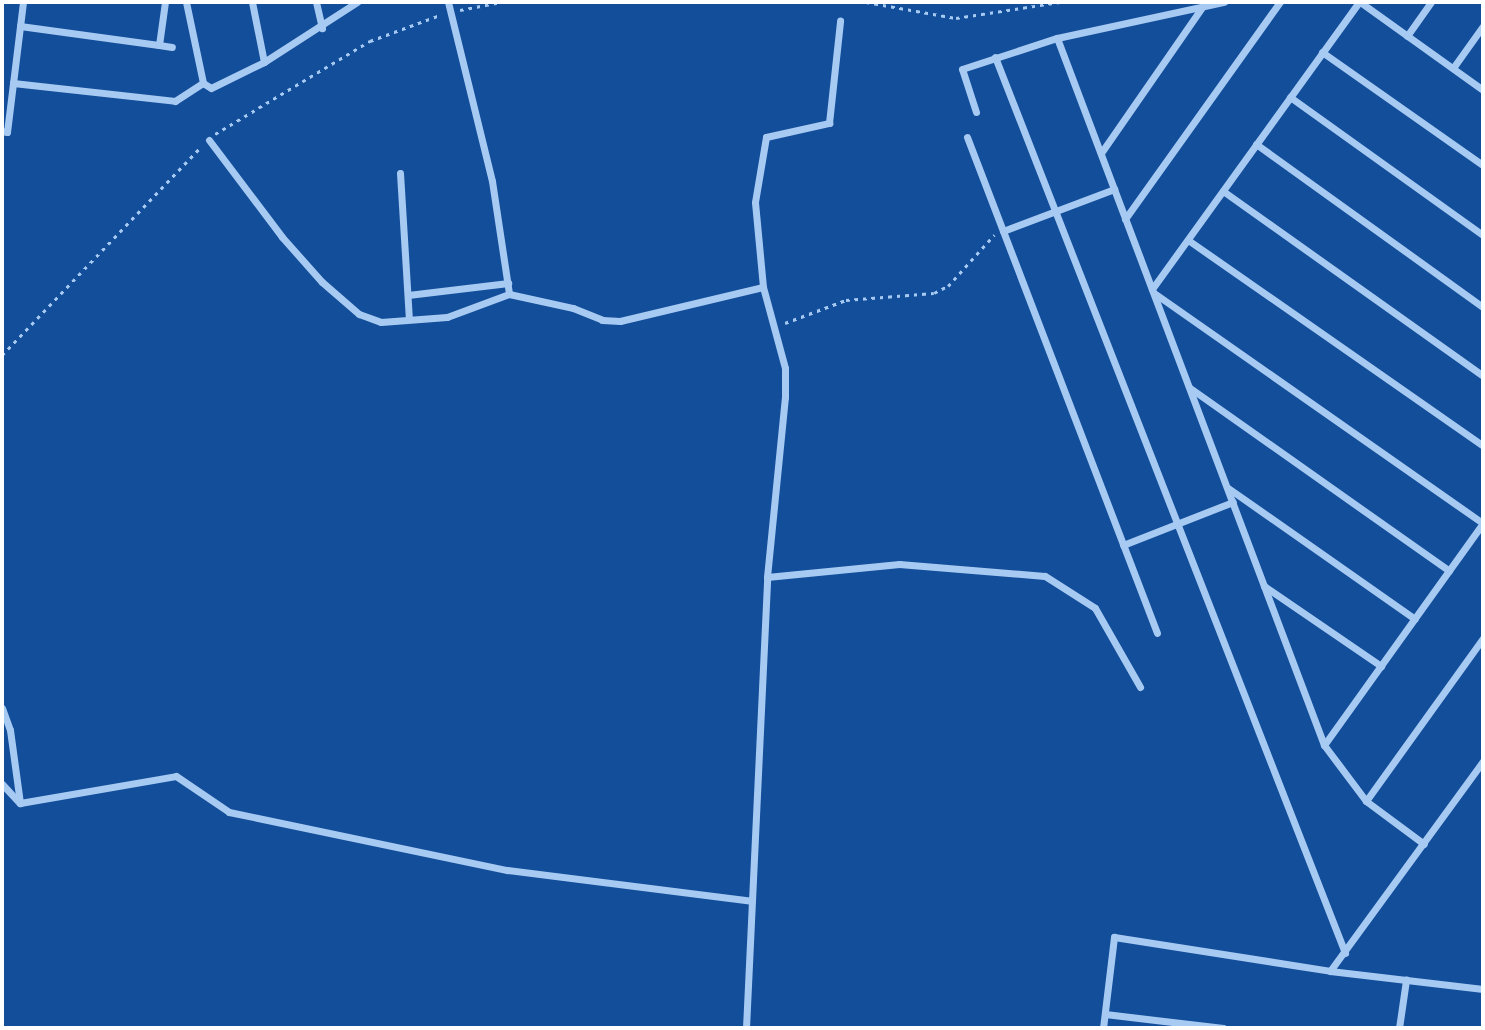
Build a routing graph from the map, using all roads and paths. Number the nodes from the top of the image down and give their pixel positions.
1 (23, 2) edge
2 (165, 2) edge
3 (186, 2) edge
4 (252, 2) edge
5 (316, 2) edge
6 (356, 2) edge
7 (448, 2) edge
8 (500, 2) edge
9 (866, 2) edge
10 (1060, 2) edge
11 (1224, 2) edge
12 (1280, 2) edge
13 (1359, 2) edge
14 (1431, 2) edge
15 (1202, 6) junction
16 (450, 12) junction
17 (840, 21) dead end
18 (20, 26) junction
19 (1483, 26) edge
20 (322, 28) junction
21 (1407, 36) junction
22 (1057, 38) junction
23 (159, 46) junction
24 (173, 47) dead end
25 (1322, 52) junction
26 (995, 57) junction
27 (264, 62) junction
28 (1453, 68) junction
29 (13, 83) junction
30 (203, 83) junction
31 (1483, 90) edge
32 (1290, 97) junction
33 (976, 113) dead end
34 (2, 131) edge
35 (967, 137) dead end
36 (209, 139) junction
37 (1256, 144) junction
38 (1101, 153) junction
39 (1483, 165) edge
40 (400, 173) dead end
41 (1114, 189) junction
42 (1223, 191) junction
43 (1055, 211) junction
44 (1125, 219) junction
45 (1003, 231) junction
46 (1483, 235) edge
47 (1188, 240) junction
48 (508, 283) junction
49 (763, 287) junction
50 (1153, 291) junction
51 (509, 294) junction
52 (408, 295) junction
53 (1483, 307) edge
54 (410, 319) junction
55 (776, 328) junction
56 (2, 355) edge
57 (1483, 376) edge
58 (1190, 388) junction
59 (1483, 446) edge
60 (1228, 488) junction
61 (1233, 502) junction
62 (1177, 524) junction
63 (1123, 545) junction
64 (1449, 571) junction
65 (767, 577) junction
66 (1264, 586) junction
67 (1415, 619) junction
68 (1157, 633) dead end
69 (1483, 638) edge
70 (1381, 666) junction
71 (1140, 687) dead end
72 (2, 708) edge
73 (1324, 745) junction
74 (1483, 761) edge
75 (2, 785) edge
76 (1366, 801) junction
77 (20, 803) junction
78 (1424, 844) junction
79 (751, 901) junction
80 (1345, 953) junction
81 (1330, 971) junction
82 (1406, 980) junction
83 (1483, 989) edge
84 (1105, 1014) junction
85 (746, 1028) edge
86 (1103, 1028) edge
87 (1223, 1028) edge
88 (1399, 1028) edge

1 - 18 street
2 - 23 street
3 - 30 street
4 - 27 street
5 - 20 street
6 - 20 street
7 - 16 street
8 - 16 path
9 - 10 path
11 - 15 street
12 - 44 street
13 - 21 street
13 - 25 street
14 - 21 street
15 - 22 street
15 - 38 street
16 - 36 path
16 - 48 street
17 - 49 street
18 - 23 street
18 - 29 street
19 - 28 street
20 - 27 street
21 - 28 street
22 - 26 street
22 - 38 street
23 - 24 street
25 - 32 street
25 - 39 street
26 - 33 street
26 - 43 street
27 - 30 street
28 - 31 street
29 - 30 street
29 - 34 street
32 - 37 street
32 - 46 street
35 - 45 street
36 - 54 street
36 - 56 path
37 - 42 street
37 - 53 street
38 - 41 street
40 - 52 street
41 - 43 street
41 - 44 street
42 - 47 street
42 - 57 street
43 - 45 street
43 - 62 street
44 - 50 street
45 - 55 path
45 - 63 street
47 - 50 street
47 - 59 street
48 - 51 street
48 - 52 street
49 - 51 street
49 - 55 street
50 - 58 street
50 - 64 street
51 - 54 street
52 - 54 street
55 - 65 street
58 - 60 street
58 - 64 street
60 - 61 street
60 - 67 street
61 - 62 street
61 - 66 street
62 - 63 street
62 - 80 street
63 - 68 street
64 - 67 street
65 - 71 street
65 - 79 street
66 - 70 street
66 - 73 street
67 - 70 street
69 - 76 street
70 - 73 street
72 - 77 street
73 - 76 street
74 - 78 street
75 - 77 street
76 - 78 street
77 - 79 street
78 - 80 street
79 - 85 street
80 - 81 street
81 - 82 street
81 - 84 street
82 - 83 street
82 - 88 street
84 - 86 street
84 - 87 street

